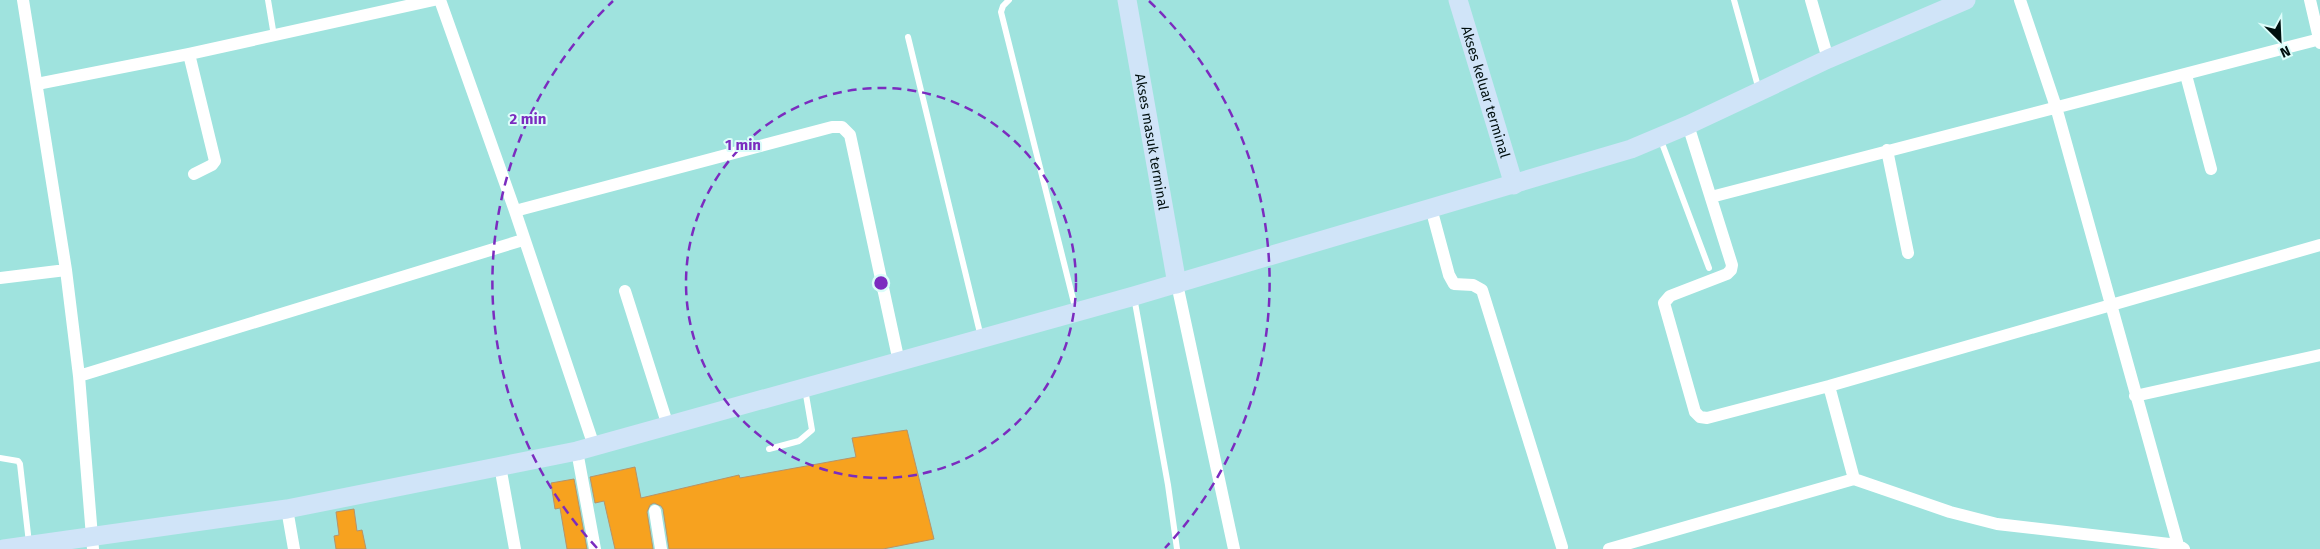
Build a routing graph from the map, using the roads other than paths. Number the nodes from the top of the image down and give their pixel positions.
1 (23, 0) edge
2 (268, 0) edge
3 (434, 0) edge
4 (440, 0) edge
5 (1010, 0) edge
6 (1127, 0) edge
7 (1458, 0) edge
8 (1734, 0) edge
9 (1811, 0) edge
10 (1966, 0) edge
11 (2020, 0) edge
12 (2310, 0) edge
13 (274, 36) junction
14 (908, 37) dead end
15 (2320, 40) edge
16 (189, 54) junction
17 (1828, 59) junction
18 (2186, 75) junction
19 (37, 84) junction
20 (1759, 91) junction
21 (2056, 107) junction
22 (1688, 125) junction
23 (1660, 137) junction
24 (1887, 150) junction
25 (2210, 169) dead end
26 (194, 174) dead end
27 (1514, 185) junction
28 (1711, 197) junction
29 (1431, 208) junction
30 (515, 211) junction
31 (523, 240) junction
32 (2320, 245) edge
33 (1908, 253) dead end
34 (1709, 268) dead end
35 (66, 270) junction
36 (0, 278) edge
37 (1177, 284) junction
38 (625, 291) dead end
39 (1134, 296) junction
40 (2111, 304) junction
41 (1076, 312) junction
42 (982, 339) junction
43 (2320, 355) edge
44 (899, 362) junction
45 (79, 376) junction
46 (1829, 386) junction
47 (805, 388) junction
48 (2135, 396) junction
49 (668, 426) junction
50 (585, 448) junction
51 (770, 449) dead end
52 (0, 458) edge
53 (500, 466) junction
54 (1854, 479) junction
55 (287, 509) junction
56 (655, 511) dead end
57 (93, 543) edge
58 (29, 544) junction
59 (51, 545) edge
60 (1562, 547) dead end
61 (2181, 547) edge
62 (1618, 548) edge
63 (4, 549) edge
64 (294, 549) edge
65 (515, 549) edge
66 (595, 549) edge
67 (661, 549) edge
68 (1177, 549) edge
69 (1234, 549) edge

1 - 19 street
2 - 13 lane
3 - 13 street
4 - 30 street
5 - 41 lane
6 - 37 street, Akses masuk terminal
7 - 27 street, Akses keluar terminal
8 - 20 lane
9 - 17 street
10 - 17 street
11 - 21 street
12 - 15 street
13 - 16 street
14 - 42 lane
15 - 18 street
16 - 19 street
16 - 26 street
17 - 20 street
18 - 21 street
18 - 25 street
19 - 35 street
20 - 22 street
21 - 24 street
21 - 40 street
22 - 23 street
22 - 28 street
23 - 27 street
23 - 34 lane
24 - 28 street
24 - 33 street
27 - 29 street
28 - 46 street
29 - 37 street
29 - 60 street
30 - 31 street
30 - 44 street
31 - 45 street
31 - 50 street
32 - 40 street
35 - 36 street
35 - 45 street
37 - 39 street
37 - 69 street
38 - 49 street
39 - 41 street
39 - 68 lane
40 - 46 street
40 - 48 street
41 - 42 street
42 - 44 street
43 - 48 street
44 - 47 street
45 - 57 street
46 - 54 street
47 - 49 street
47 - 51 lane
48 - 61 street
49 - 50 street
50 - 53 street
50 - 66 street
52 - 58 lane
53 - 55 street
53 - 65 street
54 - 61 street
54 - 62 street
55 - 57 street
55 - 64 street
56 - 67 street
57 - 59 street
58 - 59 street
58 - 63 street

